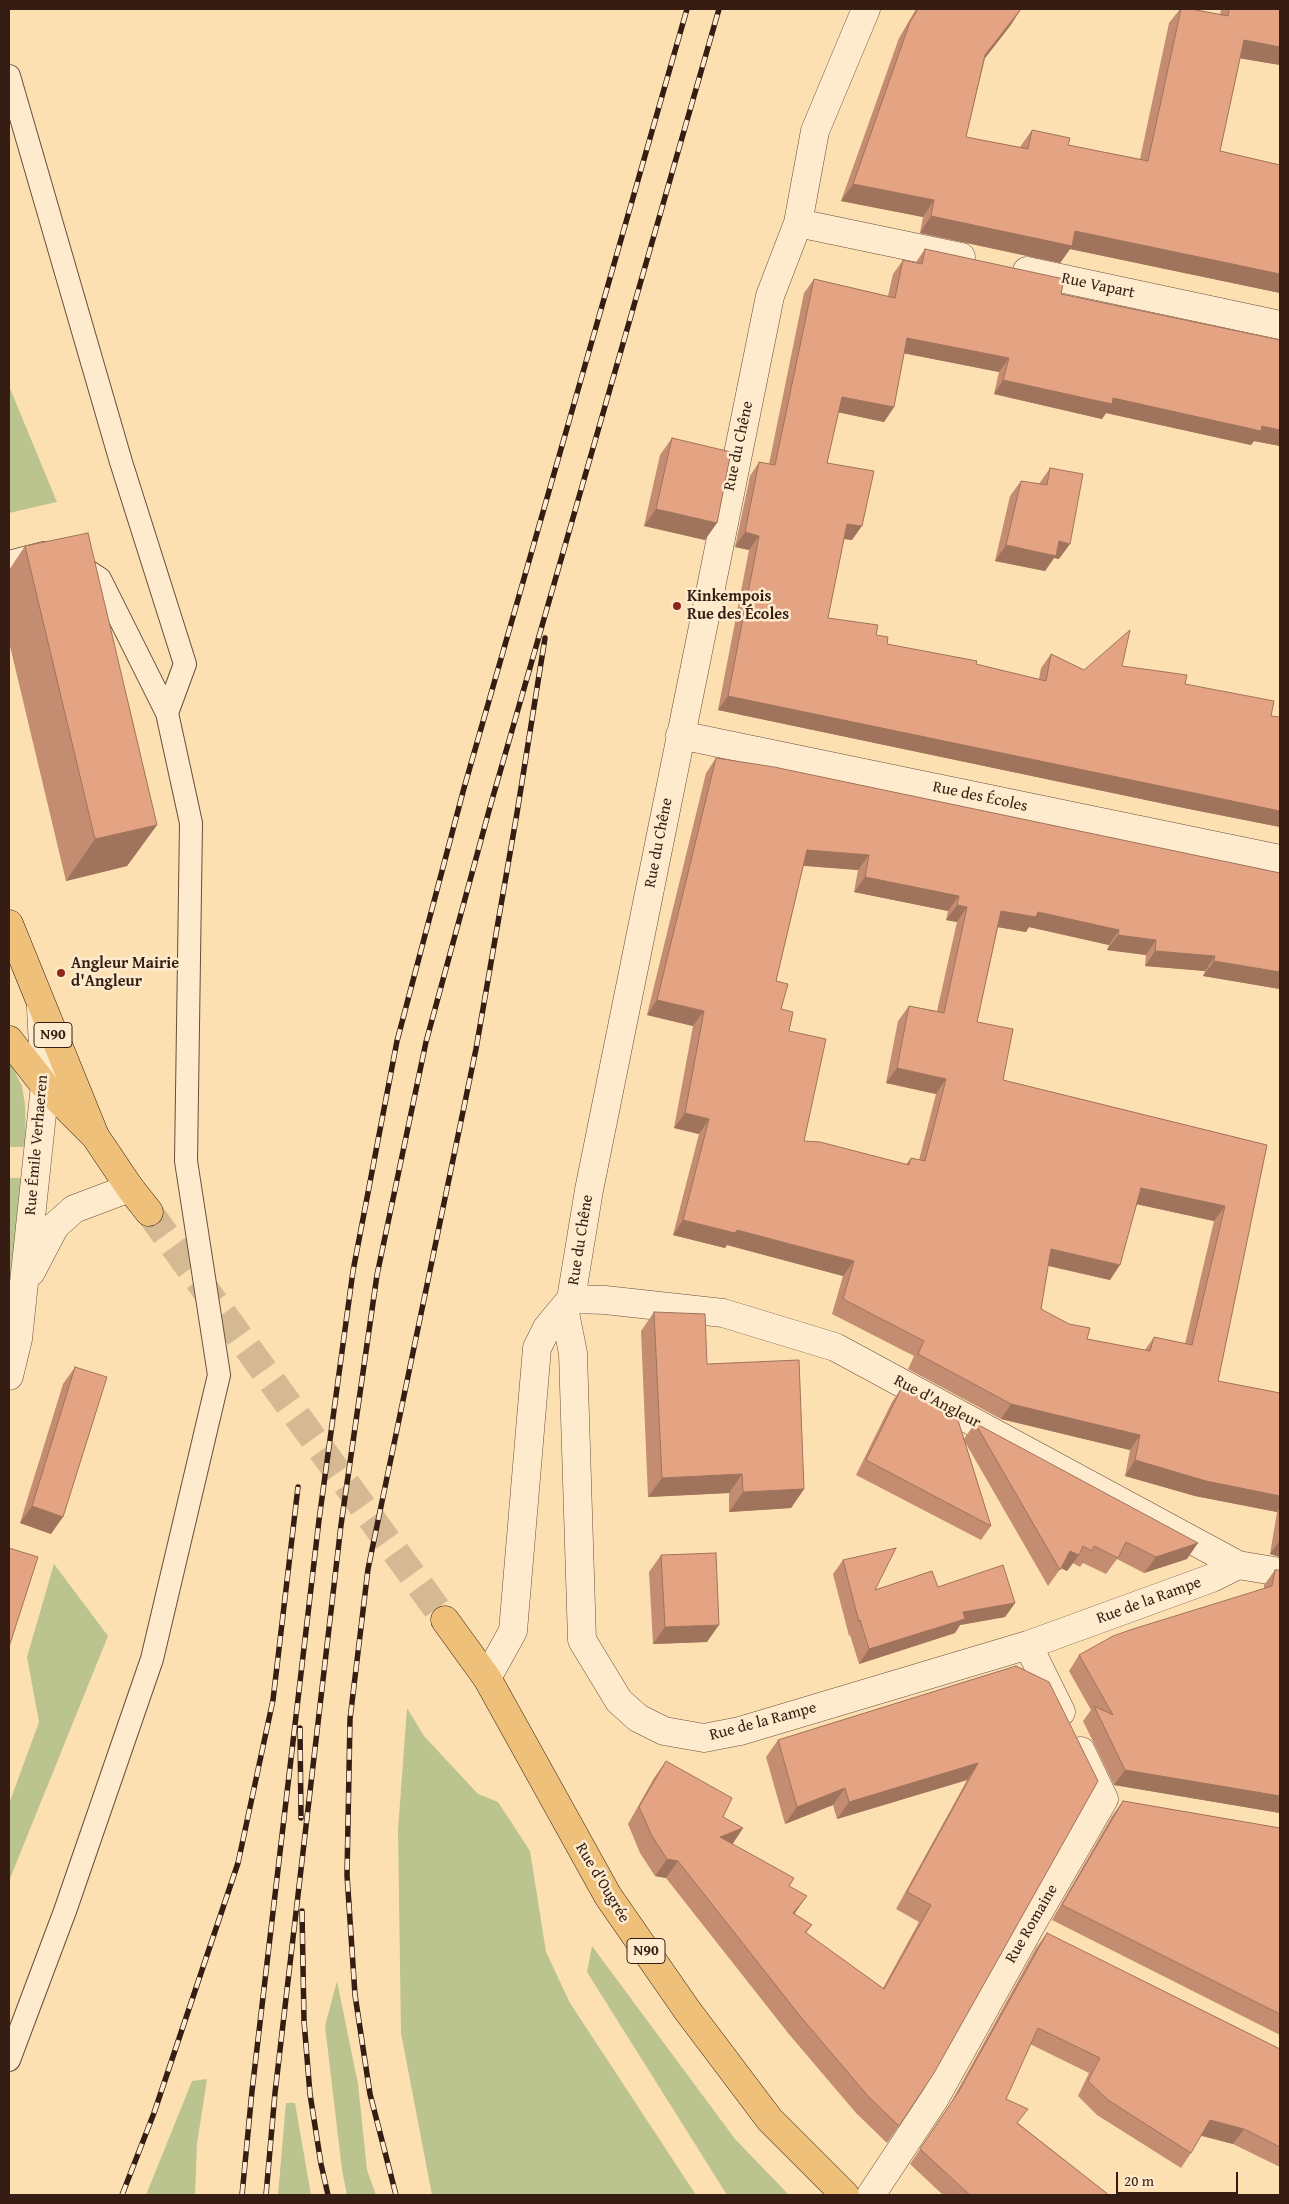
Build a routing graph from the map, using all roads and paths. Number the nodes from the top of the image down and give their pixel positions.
1 (866, 9) edge
2 (9, 76) edge
3 (798, 223) junction
4 (1280, 325) edge
5 (9, 562) edge
6 (166, 714) junction
7 (680, 735) junction
8 (1280, 859) edge
9 (9, 924) edge
10 (41, 1005) junction
11 (9, 1040) edge
12 (45, 1086) junction
13 (95, 1136) junction
14 (130, 1188) junction
15 (150, 1212) tunnel mouth
16 (24, 1284) junction
17 (568, 1304) junction
18 (9, 1376) edge
19 (1238, 1565) junction
20 (1280, 1572) edge
21 (445, 1620) tunnel mouth
22 (1028, 1645) junction
23 (487, 1678) junction
24 (1030, 1927) junction
25 (1056, 1940) edge
26 (9, 2060) edge
27 (845, 2195) edge
28 (871, 2195) edge

1 - 3 street, Rue du Chêne
2 - 6 lane
3 - 4 street, Rue Vapart
3 - 7 street, Rue du Chêne
5 - 6 lane
6 - 26 lane
7 - 8 street, Rue des Écoles
7 - 17 street, Rue du Chêne
9 - 10 main road, N90
10 - 12 street, Rue Émile Verhaeren
10 - 13 main road, N90
11 - 12 main road, N90
12 - 13 main road, N90
12 - 16 street, Rue Émile Verhaeren
13 - 14 main road, N90
14 - 15 main road, N90
14 - 16 street, Rue Émile Verhaeren
16 - 18 street, Rue Émile Verhaeren
17 - 19 street, Rue d'Angleur
17 - 22 street, Rue de la Rampe
17 - 23 street
19 - 20 street, Rue d'Angleur
19 - 22 street, Rue de la Rampe
21 - 23 main road, Rue d'Ougrée / N90
22 - 24 street, Rue Romaine
23 - 27 main road, Rue d'Ougrée / N90
24 - 25 street
24 - 28 street, Rue Romaine

